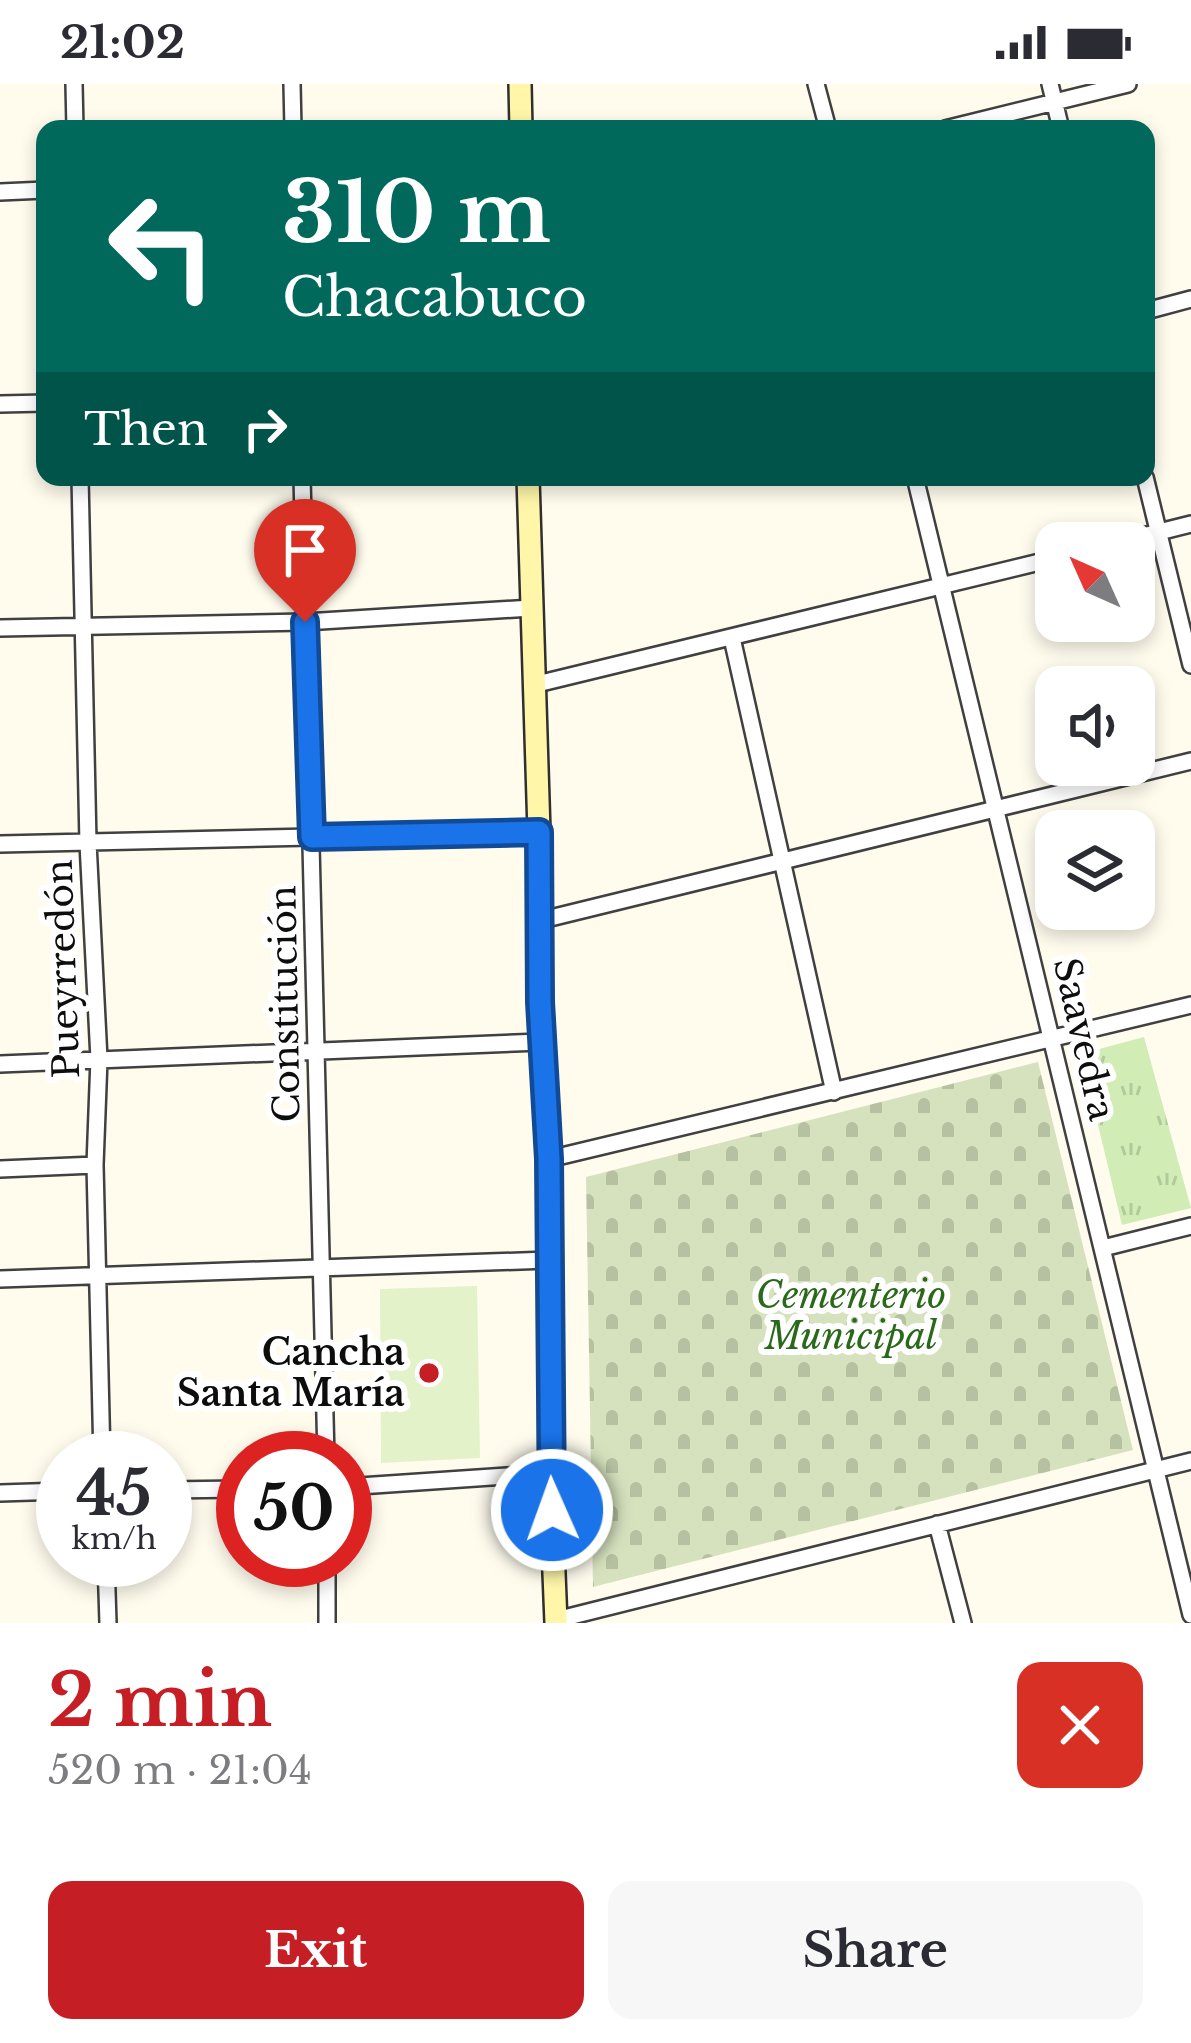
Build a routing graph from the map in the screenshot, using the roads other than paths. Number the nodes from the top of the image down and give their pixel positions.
1 (74, 84) edge
2 (292, 84) edge
3 (520, 84) edge
4 (817, 84) edge
5 (1050, 84) edge
6 (1128, 84) edge
7 (1054, 102) junction
8 (75, 120) edge
9 (293, 120) edge
10 (521, 120) edge
11 (826, 120) edge
12 (982, 120) edge
13 (1059, 120) edge
14 (36, 190) edge
15 (0, 192) edge
16 (1191, 298) edge
17 (1155, 308) edge
18 (36, 403) edge
19 (0, 404) edge
20 (80, 486) edge
21 (302, 486) edge
22 (528, 486) edge
23 (917, 486) edge
24 (1147, 486) edge
25 (1191, 524) edge
26 (1159, 532) junction
27 (1155, 533) edge
28 (1035, 563) edge
29 (942, 586) junction
30 (531, 608) junction
31 (305, 622) junction
32 (83, 625) junction
33 (0, 628) edge
34 (732, 638) junction
35 (1191, 665) edge
36 (533, 686) junction
37 (1191, 761) edge
38 (998, 809) junction
39 (539, 832) junction
40 (312, 837) junction
41 (88, 843) junction
42 (0, 844) edge
43 (783, 862) junction
44 (538, 921) junction
45 (1191, 1005) edge
46 (1053, 1038) junction
47 (541, 1042) junction
48 (318, 1053) junction
49 (99, 1059) junction
50 (0, 1064) edge
51 (834, 1092) junction
52 (549, 1159) junction
53 (95, 1165) junction
54 (0, 1168) edge
55 (1191, 1226) edge
56 (1102, 1248) junction
57 (548, 1260) junction
58 (318, 1270) junction
59 (100, 1274) junction
60 (0, 1280) edge
61 (102, 1431) edge
62 (325, 1431) edge
63 (1191, 1461) edge
64 (1154, 1470) junction
65 (550, 1473) junction
66 (372, 1485) edge
67 (36, 1492) edge
68 (0, 1493) edge
69 (937, 1524) junction
70 (107, 1587) edge
71 (327, 1587) edge
72 (1191, 1615) edge
73 (556, 1622) edge
74 (108, 1623) edge
75 (327, 1623) edge
76 (963, 1623) edge

1 - 8 street
2 - 9 street
3 - 10 main road
4 - 11 street
5 - 7 street
6 - 7 street
7 - 12 street
7 - 13 street
14 - 15 street
16 - 17 street
18 - 19 street
20 - 32 street, Pueyrredón
21 - 31 street, Constitución
22 - 30 main road
23 - 29 street, Saavedra
24 - 26 street
25 - 26 street
26 - 27 street
26 - 35 street
28 - 29 street
29 - 34 street
29 - 38 street, Saavedra
30 - 31 street
30 - 36 main road
31 - 32 street
31 - 40 street, Constitución
32 - 33 street
32 - 41 street, Pueyrredón
34 - 36 street
34 - 43 street
36 - 39 main road
37 - 38 street
38 - 43 street
38 - 46 street, Saavedra
39 - 40 street
39 - 44 main road
40 - 41 street
40 - 48 street, Constitución
41 - 42 street
41 - 49 street, Pueyrredón
43 - 44 street
43 - 51 street
44 - 47 main road
45 - 46 street
46 - 51 street
46 - 56 street, Saavedra
47 - 48 street
47 - 52 main road
48 - 49 street
48 - 58 street, Constitución
49 - 50 street
49 - 53 street, Pueyrredón
51 - 52 street
52 - 57 main road
53 - 54 street
53 - 59 street, Pueyrredón
55 - 56 street
56 - 64 street, Saavedra
57 - 58 street
57 - 65 main road
58 - 59 street
58 - 62 street, Constitución
59 - 60 street
59 - 61 street, Pueyrredón
63 - 64 street
64 - 69 street
64 - 72 street, Saavedra
65 - 66 street
65 - 73 main road
67 - 68 street
69 - 73 street
69 - 76 street
70 - 74 street
71 - 75 street

